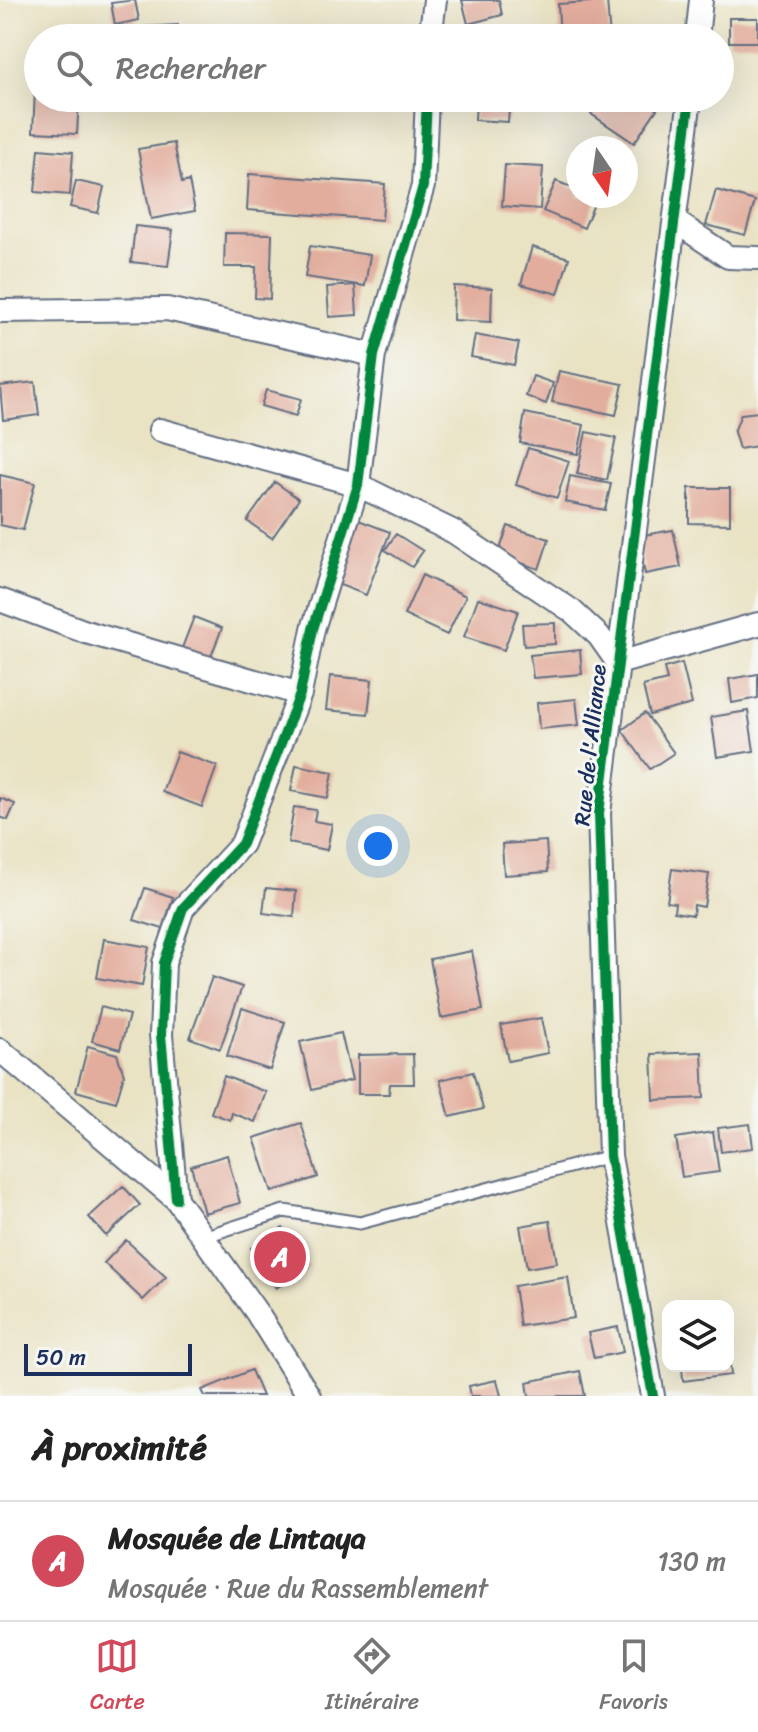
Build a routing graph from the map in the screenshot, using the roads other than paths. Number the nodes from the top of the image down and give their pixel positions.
1 (435, 0) edge
2 (701, 0) edge
3 (432, 24) edge
4 (698, 24) edge
5 (426, 112) edge
6 (688, 112) edge
7 (675, 221) junction
8 (758, 258) edge
9 (0, 311) edge
10 (374, 355) junction
11 (160, 430) dead end
12 (358, 485) junction
13 (0, 600) edge
14 (758, 624) edge
15 (618, 663) junction
16 (300, 694) junction
17 (0, 1050) edge
18 (610, 1156) junction
19 (176, 1199) junction
20 (203, 1237) junction
21 (309, 1396) edge
22 (653, 1396) edge

1 - 3 street
2 - 4 street
5 - 10 street
6 - 7 street, Rue de l'Alliance
7 - 8 street
7 - 15 street, Rue de l'Alliance
9 - 10 street
10 - 12 street
11 - 12 street
12 - 15 street
12 - 16 street
13 - 16 street
14 - 15 street
15 - 18 street, Rue de l'Alliance
16 - 19 street
17 - 19 street
18 - 20 lane
18 - 22 street, Rue de l'Alliance
19 - 20 street
20 - 21 street

